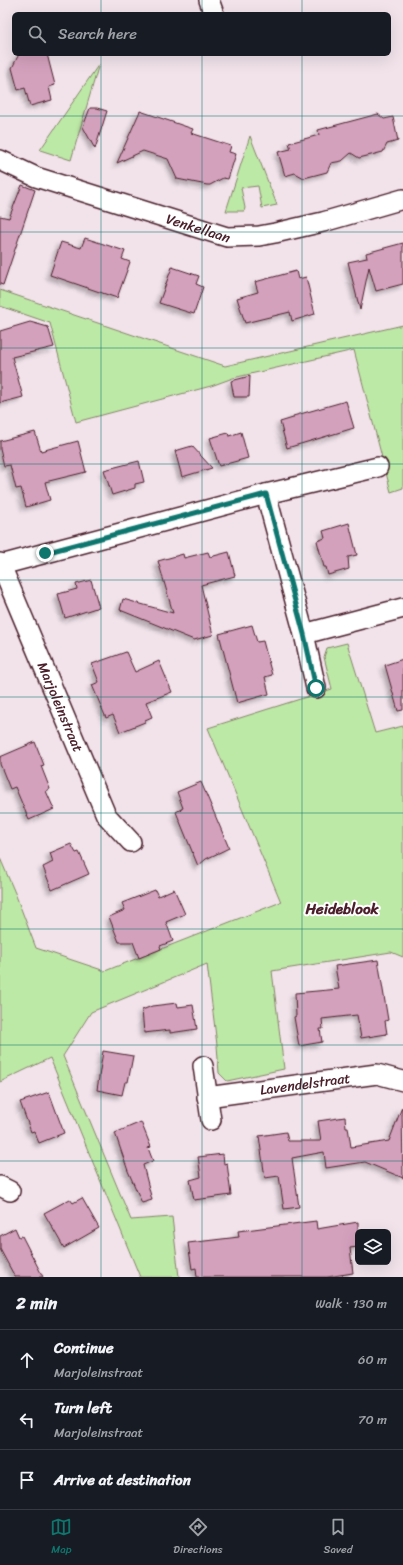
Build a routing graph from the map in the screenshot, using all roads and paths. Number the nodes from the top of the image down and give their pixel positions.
1 (209, 0) edge
2 (213, 12) edge
3 (0, 160) edge
4 (403, 199) edge
5 (378, 467) dead end
6 (266, 494) junction
7 (0, 564) edge
8 (403, 608) edge
9 (304, 634) junction
10 (316, 688) dead end
11 (131, 842) dead end
12 (203, 1066) dead end
13 (403, 1081) edge
14 (207, 1097) junction
15 (211, 1120) dead end

1 - 2 street
3 - 4 street, Venkellaan
5 - 6 street, Marjoleinstraat
6 - 7 street, Marjoleinstraat
6 - 9 street
7 - 11 street, Marjoleinstraat
8 - 9 street
9 - 10 street
12 - 14 street
13 - 14 street, Lavendelstraat
14 - 15 street

